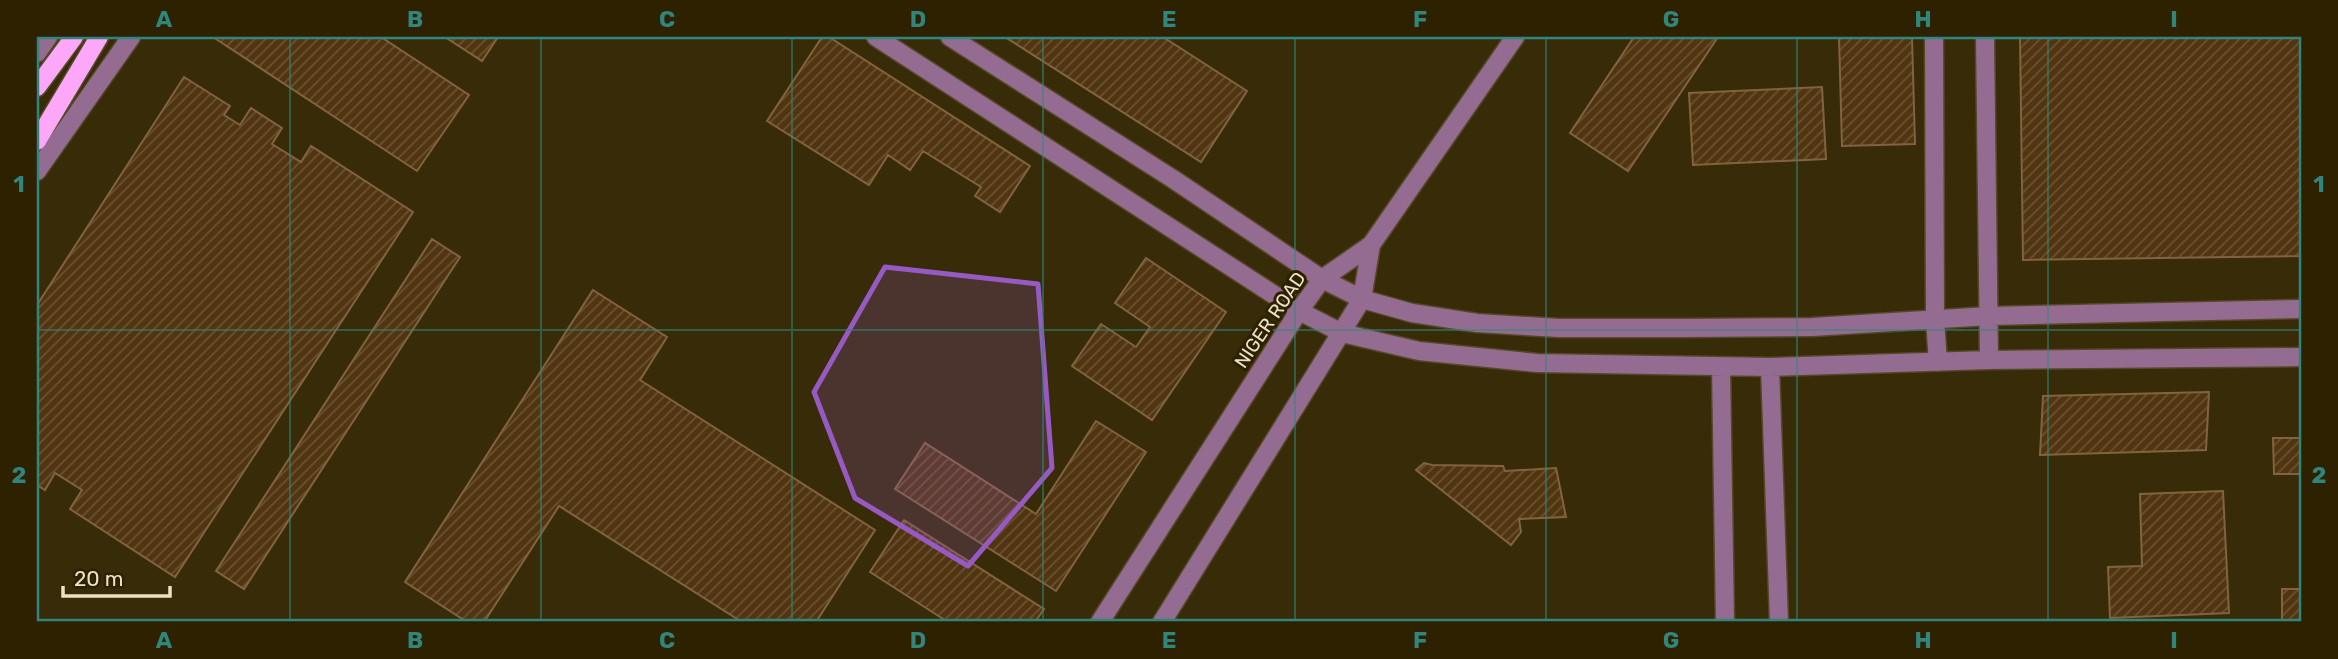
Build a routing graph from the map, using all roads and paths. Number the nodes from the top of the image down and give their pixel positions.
1 (48, 37) edge
2 (99, 37) edge
3 (131, 37) edge
4 (876, 37) edge
5 (950, 37) edge
6 (1515, 37) edge
7 (1934, 37) edge
8 (1985, 37) edge
9 (71, 42) edge
10 (37, 53) edge
11 (37, 87) edge
12 (37, 141) edge
13 (37, 172) edge
14 (1371, 245) junction
15 (1322, 279) junction
16 (1362, 299) junction
17 (2301, 309) edge
18 (1299, 311) junction
19 (1989, 316) junction
20 (1935, 320) junction
21 (1342, 333) junction
22 (2301, 357) edge
23 (1989, 360) junction
24 (1938, 362) junction
25 (1721, 367) junction
26 (1770, 367) junction
27 (1100, 622) edge
28 (1162, 622) edge
29 (1725, 622) edge
30 (1779, 622) edge

1 - 10 street
2 - 12 main road
3 - 13 street
4 - 18 street
5 - 15 street
6 - 14 street
7 - 20 street
8 - 19 street
9 - 11 main road
14 - 15 street, NIGER ROAD
14 - 16 street
15 - 16 street
15 - 18 street, NIGER ROAD
16 - 20 street
16 - 21 street
17 - 19 street
18 - 21 street
18 - 27 street, NIGER ROAD
19 - 20 street
19 - 23 street
20 - 24 street
21 - 25 street
21 - 28 street
22 - 23 street
23 - 24 street
24 - 26 street
25 - 26 street
25 - 29 street
26 - 30 street

